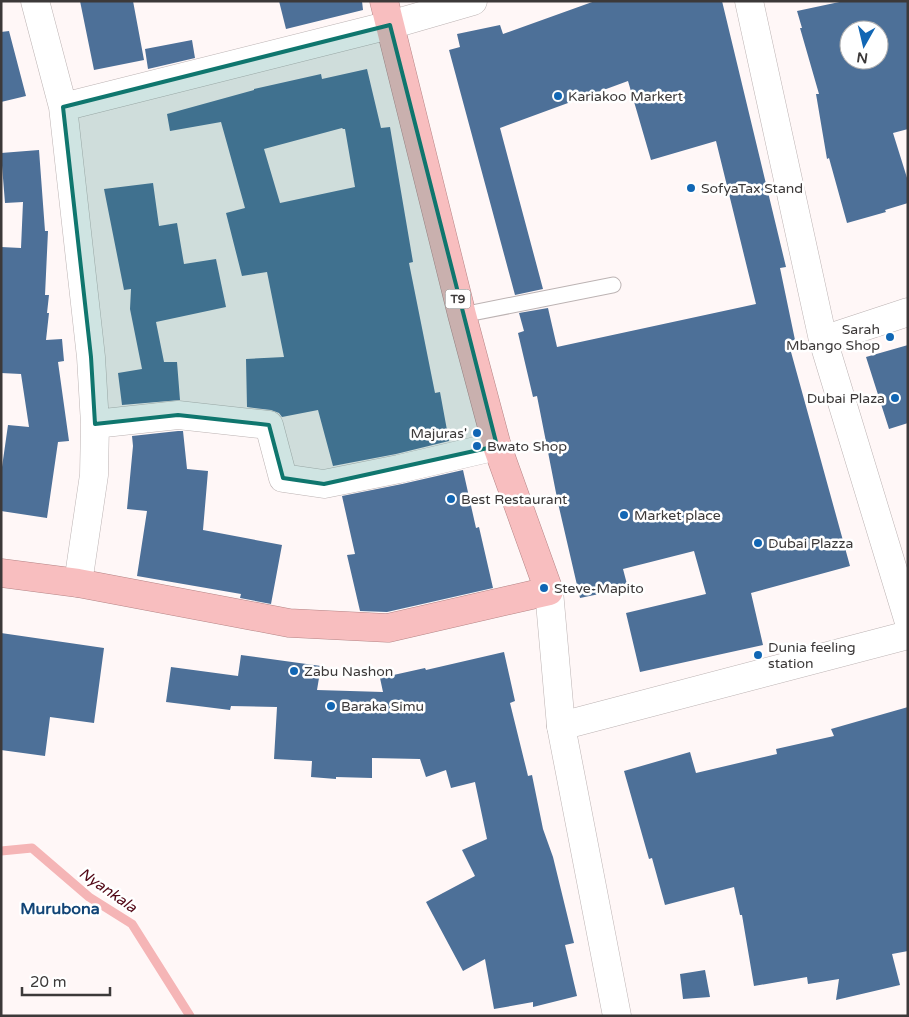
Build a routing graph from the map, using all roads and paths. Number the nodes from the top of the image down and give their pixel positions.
1 (35, 1) edge
2 (473, 1) edge
3 (749, 1) edge
4 (387, 13) edge
5 (63, 106) junction
6 (613, 285) dead end
7 (908, 312) edge
8 (462, 315) junction
9 (823, 340) junction
10 (94, 424) junction
11 (497, 446) junction
12 (1, 573) edge
13 (78, 583) junction
14 (549, 591) junction
15 (908, 619) edge
16 (908, 635) edge
17 (561, 726) junction
18 (617, 1016) edge

1 - 5 street
2 - 4 street
3 - 9 street
4 - 5 street
4 - 8 highway, T9
5 - 10 street
6 - 8 lane
7 - 9 street
8 - 11 highway, T9
9 - 15 street
10 - 11 street
10 - 13 street
11 - 14 highway, T9
12 - 13 highway
13 - 14 highway
14 - 17 street
16 - 17 street
17 - 18 street

